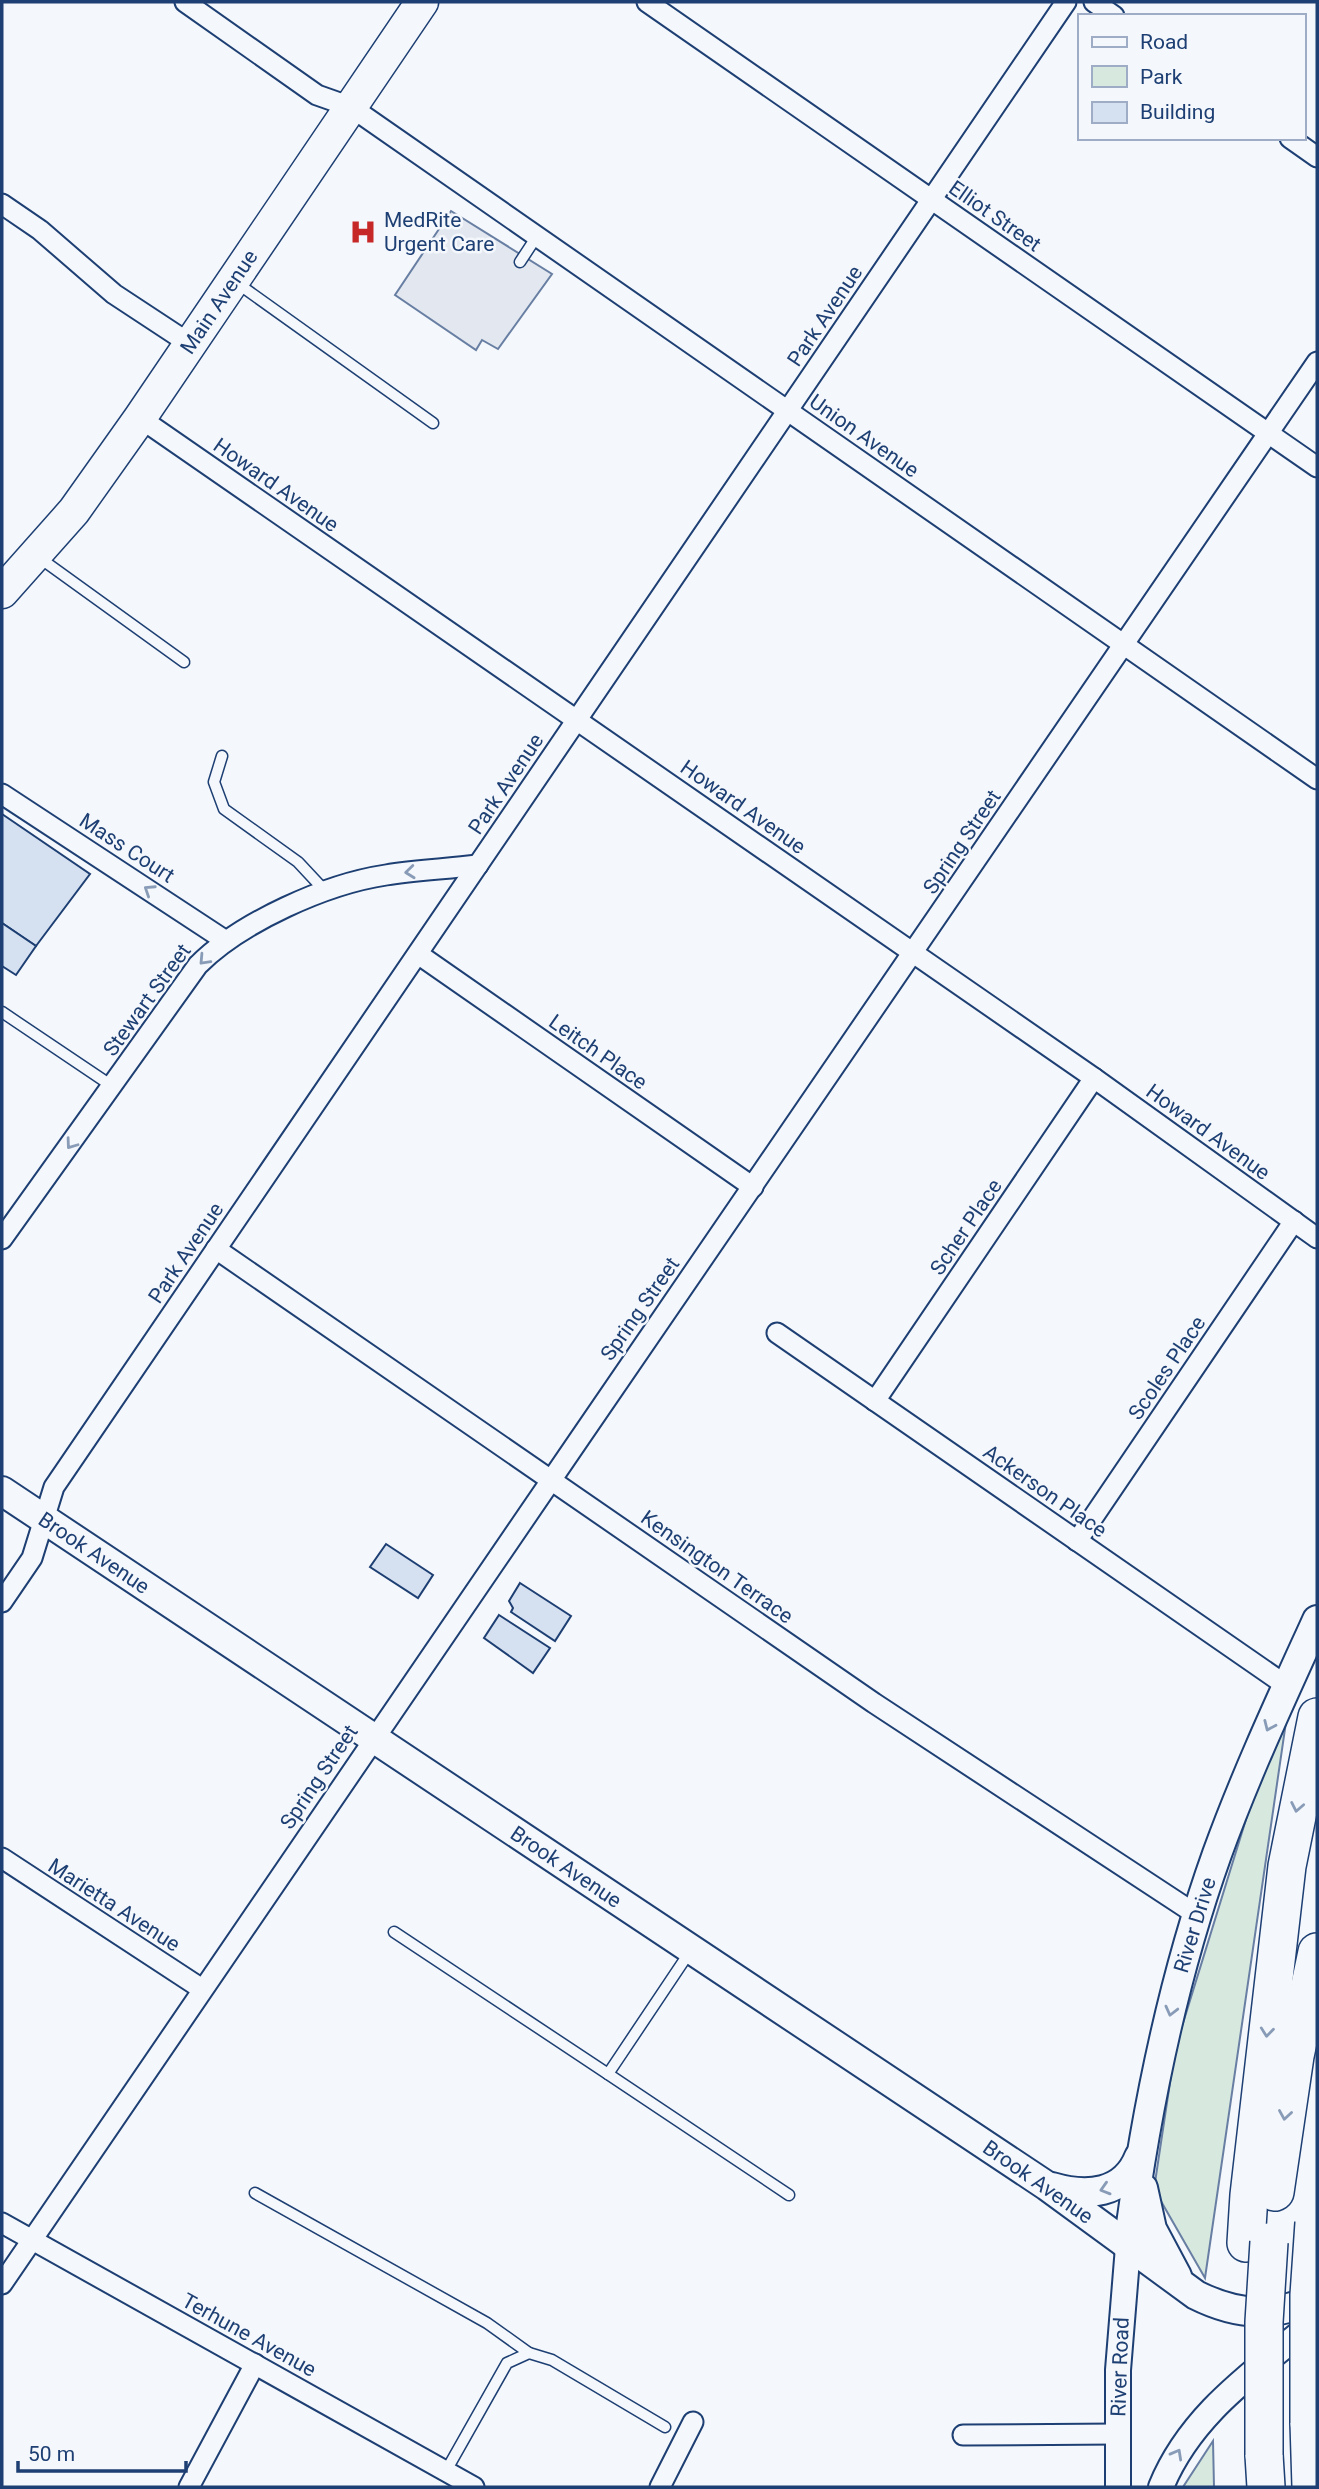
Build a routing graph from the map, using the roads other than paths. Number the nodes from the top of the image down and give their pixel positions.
1 (185, 2) edge
2 (422, 2) edge
3 (647, 2) edge
4 (1066, 2) edge
5 (1094, 2) edge
6 (1111, 14) edge
7 (351, 107) junction
8 (1293, 140) edge
9 (1317, 157) edge
10 (932, 199) junction
11 (2, 204) edge
12 (537, 236) junction
13 (520, 262) dead end
14 (233, 281) junction
15 (191, 344) junction
16 (1317, 362) edge
17 (788, 411) junction
18 (140, 418) junction
19 (433, 423) dead end
20 (1269, 433) junction
21 (1317, 467) edge
22 (37, 556) junction
23 (2, 592) edge
24 (1124, 644) junction
25 (184, 662) dead end
26 (577, 720) junction
27 (222, 757) dead end
28 (1317, 779) edge
29 (2, 794) edge
30 (478, 865) junction
31 (326, 893) junction
32 (226, 941) junction
33 (914, 953) junction
34 (418, 954) junction
35 (2, 1012) edge
36 (1094, 1078) junction
37 (112, 1087) junction
38 (753, 1187) junction
39 (1294, 1221) junction
40 (1317, 1238) edge
41 (2, 1239) edge
42 (216, 1249) junction
43 (777, 1333) dead end
44 (875, 1401) junction
45 (550, 1479) junction
46 (2, 1491) edge
47 (44, 1519) junction
48 (1077, 1541) junction
49 (2, 1602) edge
50 (1317, 1620) edge
51 (1287, 1686) junction
52 (1317, 1717) edge
53 (373, 1738) junction
54 (2, 1858) edge
55 (1197, 1915) junction
56 (394, 1932) dead end
57 (692, 1950) junction
58 (1317, 1952) edge
59 (202, 1989) junction
60 (608, 2074) junction
61 (1142, 2148) junction
62 (1047, 2186) junction
63 (255, 2193) dead end
64 (789, 2195) dead end
65 (1316, 2212) edge
66 (2, 2223) edge
67 (32, 2239) junction
68 (1258, 2242) junction
69 (1128, 2246) junction
70 (2, 2284) edge
71 (1196, 2295) junction
72 (1317, 2297) edge
73 (1317, 2319) edge
74 (529, 2353) junction
75 (255, 2364) junction
76 (693, 2422) dead end
77 (665, 2427) dead end
78 (1118, 2434) junction
79 (963, 2435) dead end
80 (446, 2471) junction
81 (1265, 2471) edge
82 (189, 2487) edge
83 (474, 2487) edge
84 (660, 2487) edge
85 (1118, 2487) edge
86 (1161, 2487) edge
87 (1311, 2487) edge

1 - 7 street, Union Avenue
2 - 7 main road, Main Avenue
3 - 10 street, Elliot Street
4 - 10 street, Park Avenue
5 - 6 street
7 - 12 street, Union Avenue
7 - 14 main road, Main Avenue
8 - 9 street
10 - 17 street, Park Avenue
10 - 20 street, Elliot Street
11 - 15 street
12 - 13 lane
12 - 17 street, Union Avenue
14 - 15 main road, Main Avenue
14 - 19 lane
15 - 18 main road, Main Avenue
16 - 20 street, Spring Street
17 - 24 street, Union Avenue
17 - 26 street, Park Avenue
18 - 22 main road, Main Avenue
18 - 26 street, Howard Avenue
20 - 21 street, Elliot Street
20 - 24 street, Spring Street
22 - 23 main road, Main Avenue
22 - 25 lane
24 - 28 street, Union Avenue
24 - 33 street, Spring Street
26 - 30 street, Park Avenue
26 - 33 street, Howard Avenue
27 - 31 lane
32 -> 29 street, Mass Court
30 -> 31 street, Stewart Street
30 - 34 street, Park Avenue
31 - 32 street, Stewart Street
32 -> 37 street, Stewart Street
33 - 36 street, Howard Avenue
33 - 38 street, Spring Street
34 - 38 street, Leitch Place
34 - 42 street, Park Avenue
35 - 37 lane
36 - 39 street, Howard Avenue
36 - 44 street, Scher Place
37 -> 41 street, Stewart Street
38 - 45 street, Spring Street
39 - 40 street, Howard Avenue
39 - 48 street, Scoles Place
42 - 45 street, Kensington Terrace
42 - 47 street, Park Avenue
43 - 44 street, Ackerson Place
44 - 48 street, Ackerson Place
45 - 53 street, Spring Street
45 - 55 street, Kensington Terrace
46 - 47 main road, Brook Avenue
47 - 49 street, Park Avenue
47 - 53 main road, Brook Avenue
48 - 51 street, Ackerson Place
50 - 51 main road, River Drive
51 -> 55 main road, River Drive
52 -> 68 highway
53 - 57 main road, Brook Avenue
53 - 59 street, Spring Street
54 - 59 street, Marietta Avenue
55 -> 61 main road, River Drive
56 - 60 lane
57 - 60 lane
57 - 62 main road, Brook Avenue
58 -> 68 highway
59 - 67 street, Spring Street
60 - 64 lane
61 -> 62 main road
61 - 69 main road, River Drive
61 - 71 main road
62 - 69 main road, Brook Avenue
63 - 74 lane
65 - 87 highway, bridge
66 - 67 street, Terhune Avenue
67 - 70 street, Spring Street
67 - 75 street, Terhune Avenue
68 - 81 highway, bridge
69 - 71 main road, Brook Avenue
69 - 78 street, River Road
71 - 72 main road
86 -> 73 street
74 - 77 lane
74 - 80 lane
75 - 80 street, Terhune Avenue
75 - 82 street
76 - 84 street
78 - 79 street
78 - 85 street, River Road
80 - 83 street, Terhune Avenue

